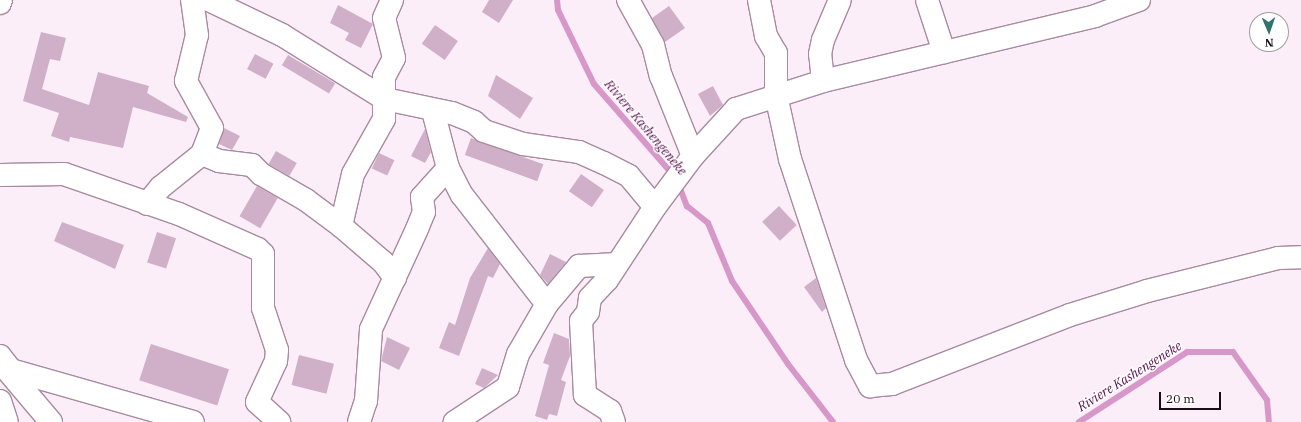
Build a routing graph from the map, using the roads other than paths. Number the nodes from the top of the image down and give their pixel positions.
1 (192, 0) edge
2 (208, 0) edge
3 (392, 0) edge
4 (628, 0) edge
5 (759, 0) edge
6 (840, 0) edge
7 (927, 0) edge
8 (1139, 0) edge
9 (944, 52) junction
10 (823, 81) junction
11 (776, 94) junction
12 (385, 99) junction
13 (433, 111) junction
14 (202, 154) junction
15 (693, 156) junction
16 (448, 168) junction
17 (0, 175) edge
18 (147, 204) junction
19 (655, 207) junction
20 (341, 226) junction
21 (1301, 257) edge
22 (617, 264) junction
23 (395, 278) junction
24 (548, 304) junction
25 (4, 365) edge
26 (0, 401) edge
27 (7, 422) edge
28 (51, 422) edge
29 (193, 422) edge
30 (279, 422) edge
31 (359, 422) edge
32 (456, 422) edge
33 (614, 422) edge

1 - 14 street
2 - 12 street
3 - 12 street
4 - 15 street
5 - 11 street
6 - 10 street
7 - 9 street
8 - 9 street
9 - 10 street
10 - 11 street
11 - 15 street
11 - 21 street
12 - 13 street
12 - 20 street
13 - 16 street
13 - 19 street
14 - 18 street
14 - 20 street
15 - 19 street
16 - 23 street
16 - 24 street
17 - 18 street
18 - 30 street
19 - 22 street
20 - 23 street
22 - 24 street
22 - 33 street
23 - 31 street
24 - 32 street
25 - 28 street
25 - 29 street
26 - 27 street

